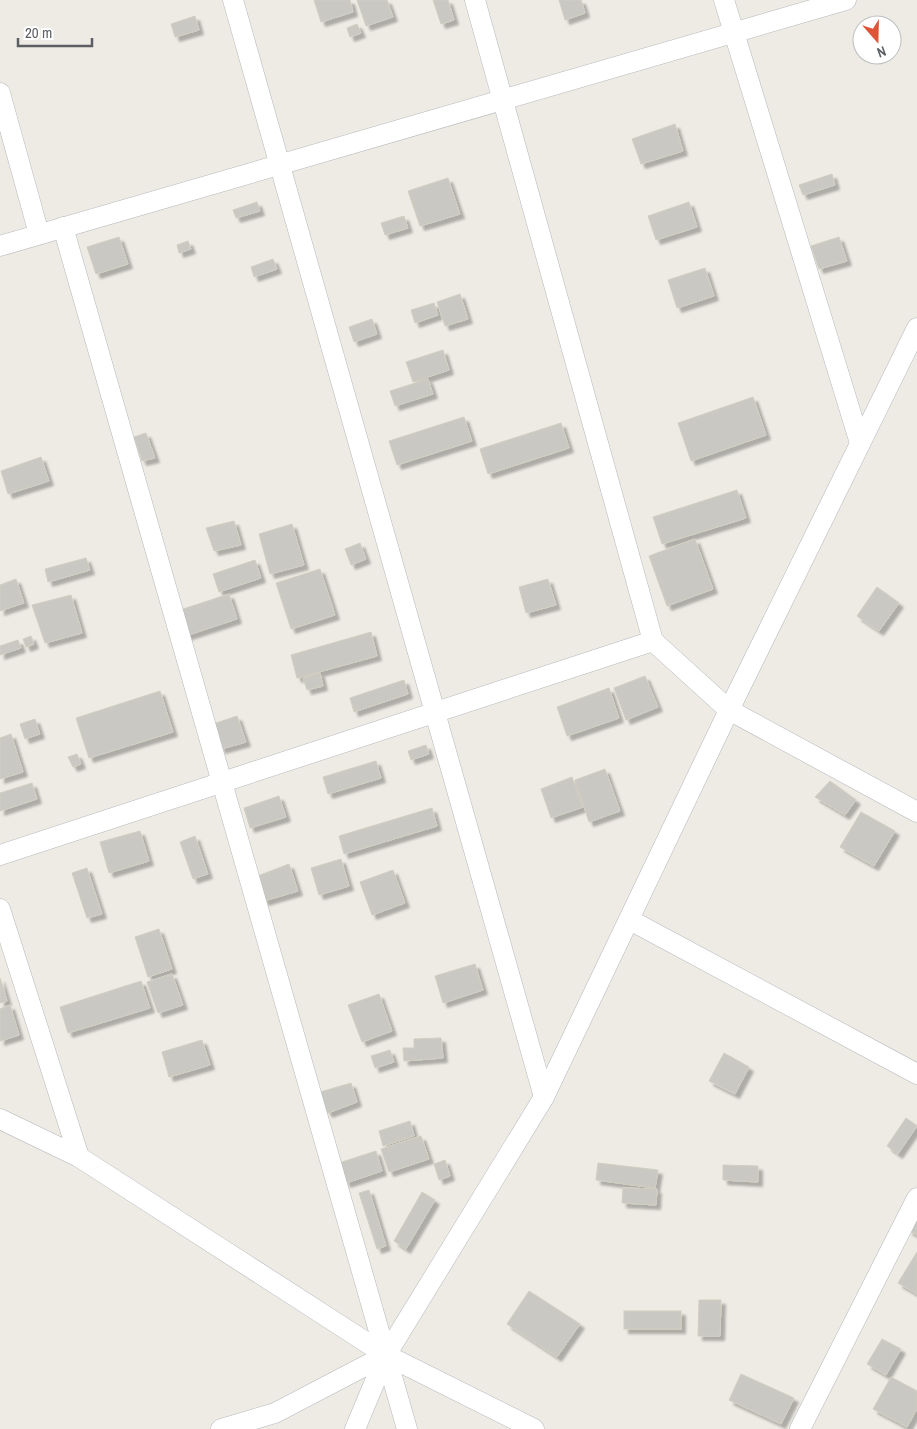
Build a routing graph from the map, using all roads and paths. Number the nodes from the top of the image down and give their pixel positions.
1 (233, 0) edge
2 (475, 0) edge
3 (724, 0) edge
4 (846, 0) edge
5 (734, 32) junction
6 (0, 93) edge
7 (502, 100) junction
8 (279, 164) junction
9 (63, 227) junction
10 (39, 234) junction
11 (0, 246) edge
12 (917, 328) edge
13 (860, 443) junction
14 (652, 640) junction
15 (730, 710) junction
16 (435, 712) junction
17 (222, 782) junction
18 (917, 812) edge
19 (0, 855) edge
20 (0, 908) edge
21 (630, 920) junction
22 (917, 1074) edge
23 (544, 1098) junction
24 (0, 1119) edge
25 (79, 1157) junction
26 (917, 1198) edge
27 (386, 1355) junction
28 (221, 1429) edge
29 (355, 1429) edge
30 (407, 1429) edge
31 (534, 1429) edge
32 (800, 1429) edge

1 - 8 street
2 - 7 street
3 - 5 street
4 - 5 street
5 - 7 street
5 - 13 street
6 - 10 street
7 - 8 street
7 - 14 street
8 - 9 street
8 - 16 street
9 - 10 street
9 - 17 street
10 - 11 street
12 - 13 street
13 - 15 street
14 - 15 street
14 - 16 street
15 - 18 street
15 - 21 street
16 - 17 street
16 - 23 street
17 - 19 street
17 - 27 street
20 - 25 street
21 - 22 street
21 - 23 street
23 - 27 street
24 - 25 street
25 - 27 street
26 - 32 street
27 - 28 street
27 - 29 street
27 - 30 street
27 - 31 street

